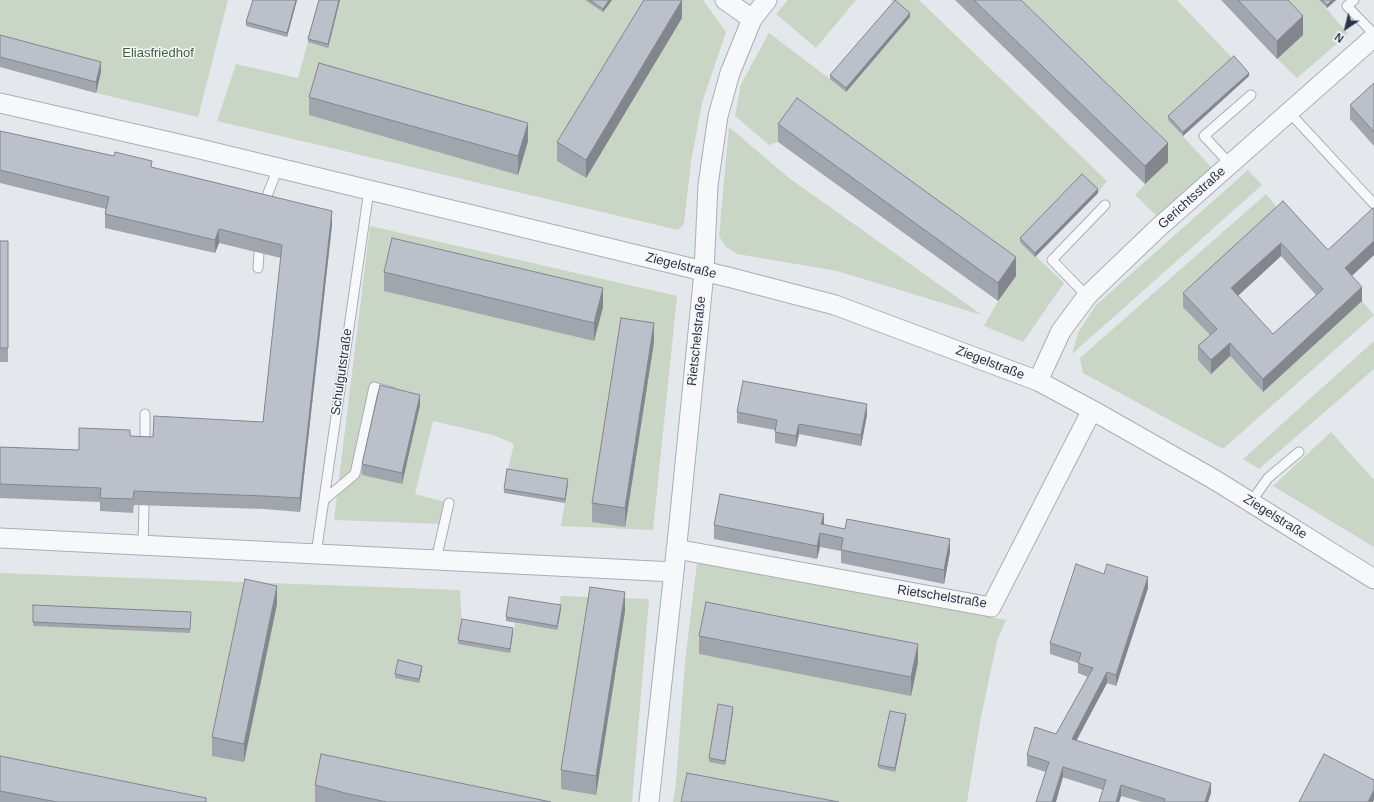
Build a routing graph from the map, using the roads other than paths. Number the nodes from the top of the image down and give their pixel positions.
1 (726, 0) edge
2 (766, 0) edge
3 (1354, 0) edge
4 (752, 19) junction
5 (1374, 34) edge
6 (1374, 37) edge
7 (1251, 95) dead end
8 (0, 104) edge
9 (1289, 112) junction
10 (1230, 164) junction
11 (278, 168) junction
12 (369, 190) junction
13 (1374, 204) edge
14 (1105, 205) dead end
15 (262, 208) edge
16 (259, 253) edge
17 (258, 268) dead end
18 (704, 272) junction
19 (1087, 296) junction
20 (1038, 381) junction
21 (403, 395) edge
22 (1092, 410) junction
23 (145, 414) dead end
24 (145, 450) edge
25 (1299, 452) dead end
26 (324, 500) junction
27 (1251, 502) junction
28 (449, 503) dead end
29 (144, 505) edge
30 (0, 538) edge
31 (143, 545) junction
32 (676, 549) junction
33 (316, 554) junction
34 (436, 560) junction
35 (674, 572) junction
36 (1374, 579) edge
37 (649, 802) edge

1 - 4 street
2 - 4 street, Rietschelstraße
3 - 5 lane
4 - 18 street, Rietschelstraße
6 - 9 street, Gerichtsstraße
7 - 10 lane
8 - 11 street, Ziegelstraße
9 - 10 street, Gerichtsstraße
9 - 13 lane
10 - 19 street, Gerichtsstraße
11 - 12 street, Ziegelstraße
11 - 15 lane
12 - 18 street, Ziegelstraße
12 - 26 lane, Schulgutstraße
14 - 19 lane
16 - 17 lane
18 - 20 street, Ziegelstraße
18 - 32 street, Rietschelstraße
19 - 20 street, Gerichtsstraße
20 - 22 street, Ziegelstraße
21 - 26 lane
22 - 27 street, Ziegelstraße
22 - 32 street, Rietschelstraße
23 - 24 lane
25 - 27 lane
26 - 33 lane, Schulgutstraße
27 - 36 street, Ziegelstraße
28 - 34 lane
29 - 31 lane
30 - 31 street
31 - 33 street
32 - 35 street, Rietschelstraße
33 - 34 street
34 - 35 street
35 - 37 street, Rietschelstraße

